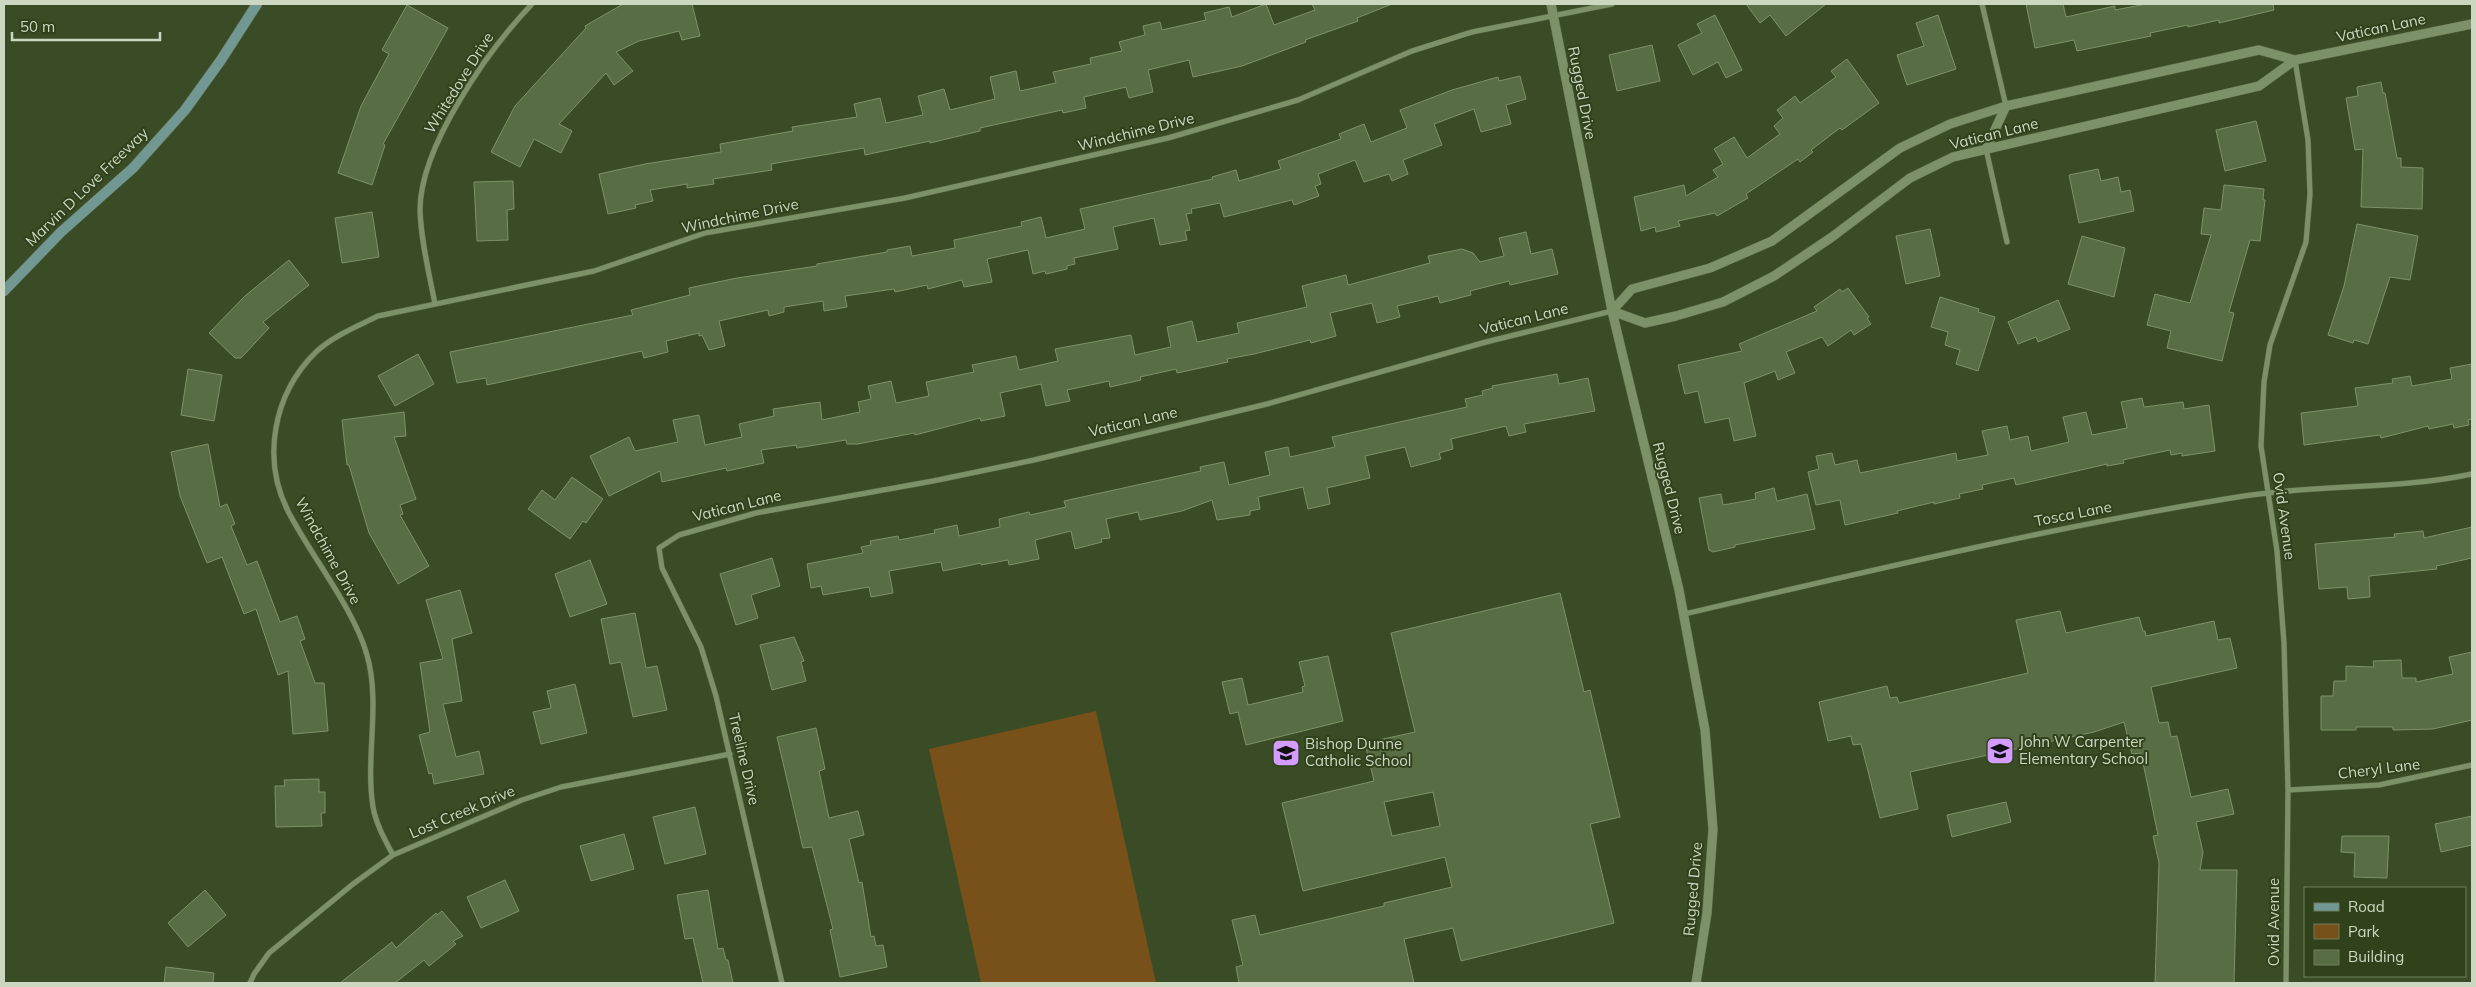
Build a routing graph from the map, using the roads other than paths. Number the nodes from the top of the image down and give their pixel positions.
1 (257, 4) edge
2 (532, 4) edge
3 (1551, 4) edge
4 (1612, 4) edge
5 (1982, 4) edge
6 (1553, 14) junction
7 (2472, 24) edge
8 (2296, 60) junction
9 (2006, 106) junction
10 (1986, 149) junction
11 (2007, 242) dead end
12 (4, 291) edge
13 (436, 304) junction
14 (1612, 311) junction
15 (2472, 474) edge
16 (2268, 494) junction
17 (659, 548) joint
18 (1684, 614) junction
19 (730, 754) junction
20 (2472, 766) edge
21 (2288, 790) junction
22 (394, 855) junction
23 (250, 983) edge
24 (782, 983) edge
25 (1696, 983) edge
26 (2286, 983) edge

1 - 12 main road, Marvin D Love Freeway
2 - 13 street, Whitedove Drive
3 - 6 street, Rugged Drive
4 - 6 street, Windchime Drive
5 - 9 street
6 - 13 street, Windchime Drive
6 - 14 street, Rugged Drive
7 - 8 street, Vatican Lane
8 - 9 street, Vatican Lane
8 - 10 street, Vatican Lane
8 - 16 street, Ovid Avenue
9 - 10 street
9 - 14 street, Vatican Lane
10 - 11 street
10 - 14 street, Vatican Lane
13 - 22 street, Windchime Drive
14 - 17 street, Vatican Lane
14 - 18 street, Rugged Drive
15 - 16 street, Tosca Lane
16 - 18 street, Tosca Lane
16 - 21 street, Ovid Avenue
17 - 19 street, Treeline Drive
18 - 25 street, Rugged Drive
19 - 22 street, Lost Creek Drive
19 - 24 street, Treeline Drive
20 - 21 street, Cheryl Lane
21 - 26 street, Ovid Avenue
22 - 23 street, Lost Creek Drive

